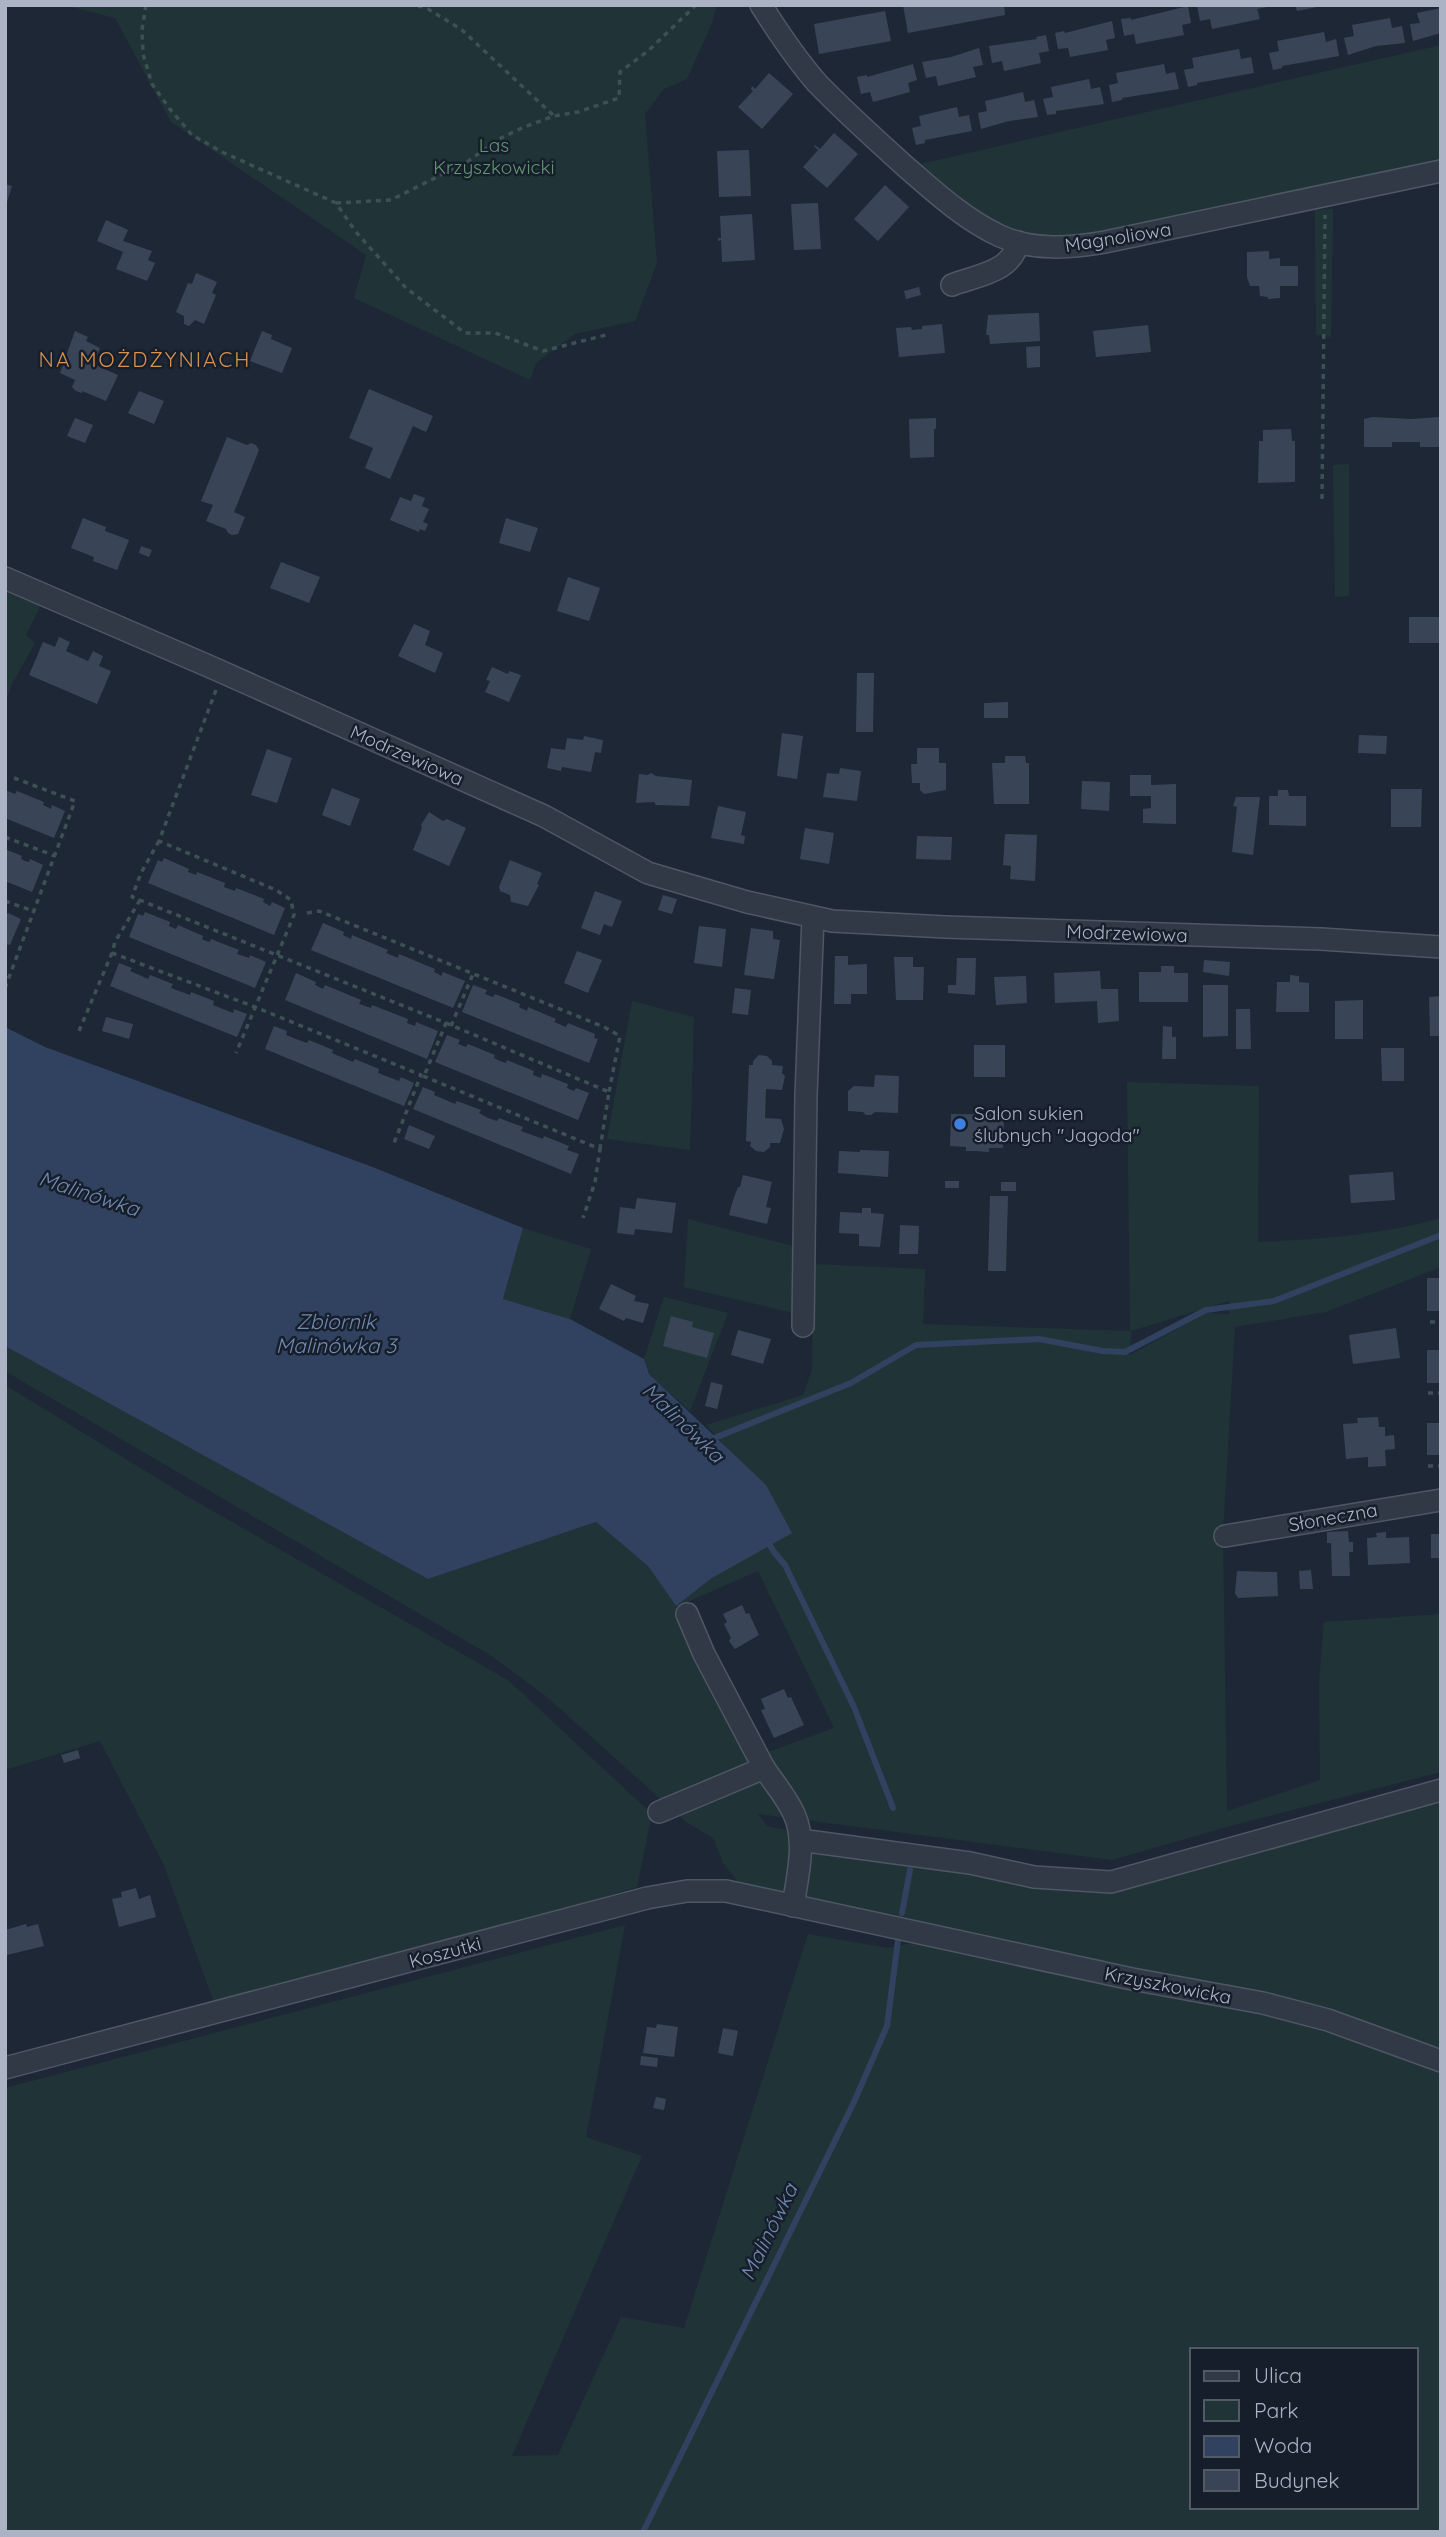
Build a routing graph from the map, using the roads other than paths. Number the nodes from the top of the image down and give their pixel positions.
1 (761, 5) edge
2 (1441, 170) edge
3 (1018, 242) junction
4 (952, 285) dead end
5 (5, 578) edge
6 (813, 917) junction
7 (1441, 947) edge
8 (803, 1326) dead end
9 (1441, 1500) edge
10 (1225, 1536) dead end
11 (687, 1614) dead end
12 (764, 1769) junction
13 (1441, 1790) edge
14 (659, 1812) dead end
15 (798, 1829) junction
16 (793, 1906) junction
17 (889, 1928) joint
18 (1441, 2061) edge
19 (5, 2067) edge

1 - 3 street, Magnoliowa
2 - 3 street, Magnoliowa
3 - 4 street
5 - 6 street, Modrzewiowa
6 - 7 street, Modrzewiowa
6 - 8 street
9 - 10 street, Słoneczna
11 - 12 street
12 - 14 street
12 - 15 street
13 - 15 street
15 - 16 street
16 - 17 street, Koszutki
16 - 19 street, Koszutki
17 - 18 street, Krzyszkowicka

